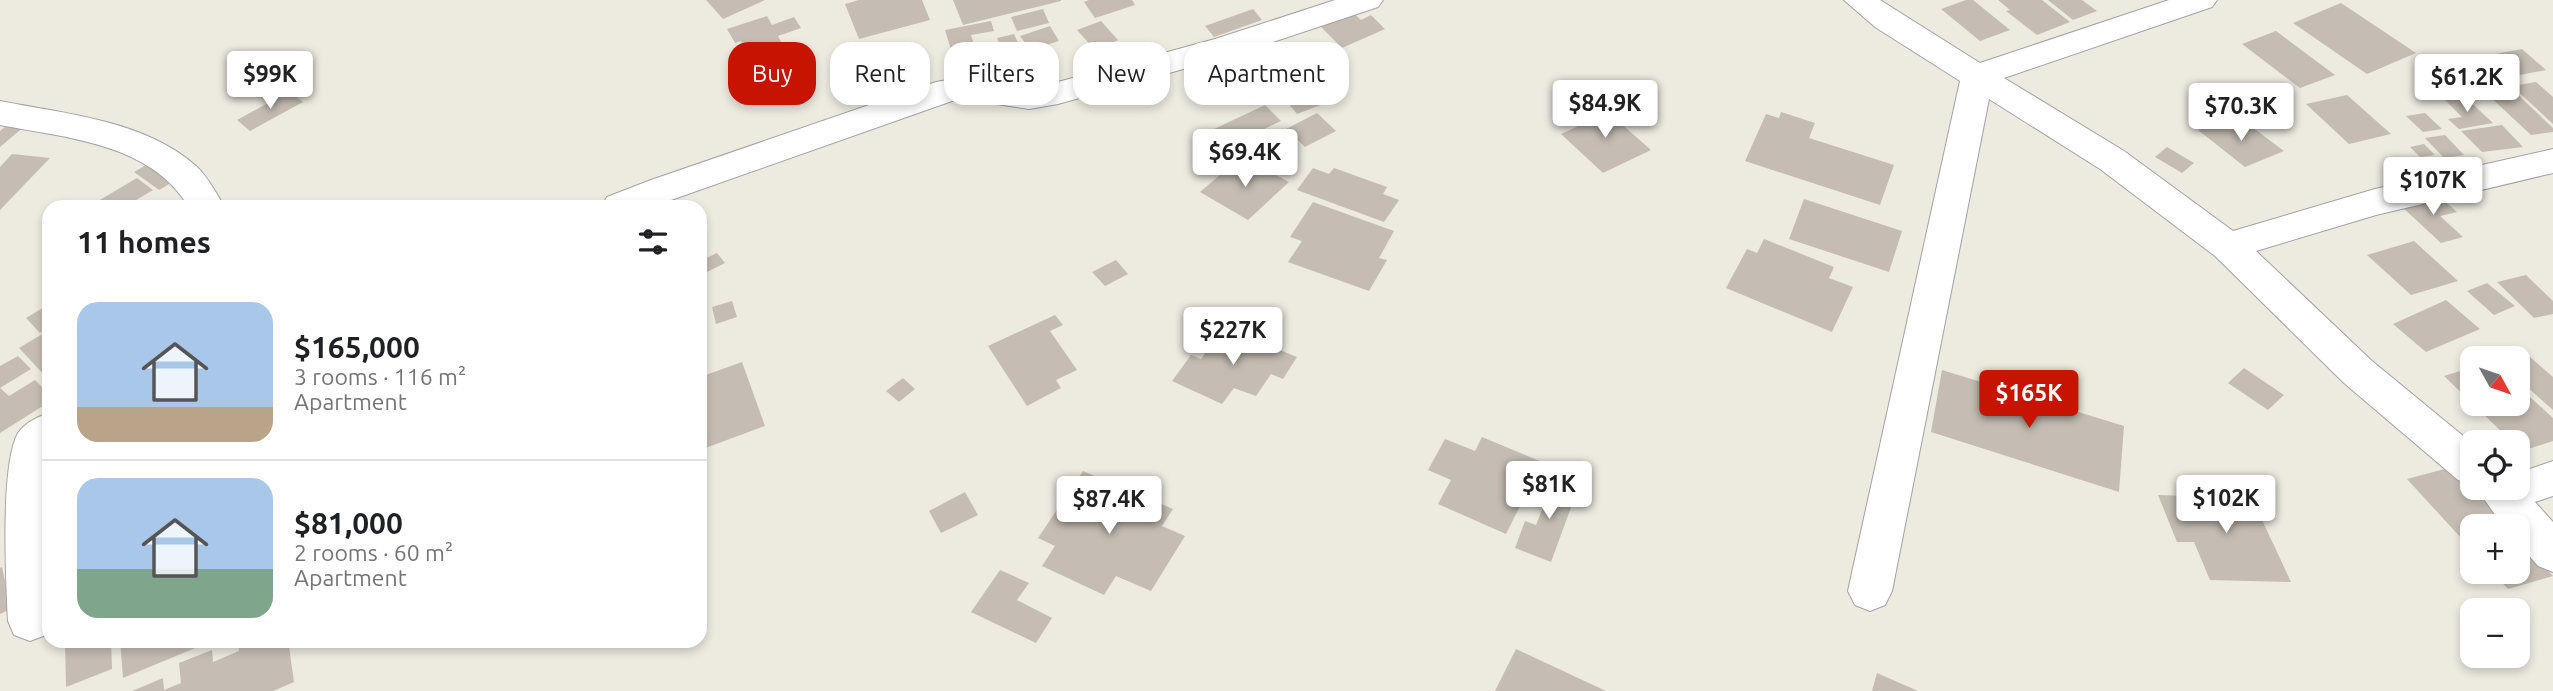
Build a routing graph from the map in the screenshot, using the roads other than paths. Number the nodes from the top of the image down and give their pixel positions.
1 (1367, 0) edge
2 (1860, 0) edge
3 (2201, 0) edge
4 (1977, 76) junction
5 (0, 113) edge
6 (2553, 161) edge
7 (202, 200) edge
8 (635, 200) edge
9 (2228, 246) junction
10 (42, 436) edge
11 (2460, 457) edge
12 (2553, 478) edge
13 (2530, 484) edge
14 (2509, 500) edge
15 (2553, 553) edge
16 (1870, 591) dead end
17 (30, 621) dead end

1 - 8 street
2 - 4 street
3 - 4 street
4 - 9 street
4 - 16 street
5 - 7 street
6 - 9 street
9 - 11 street
10 - 17 street
12 - 13 street
14 - 15 street

